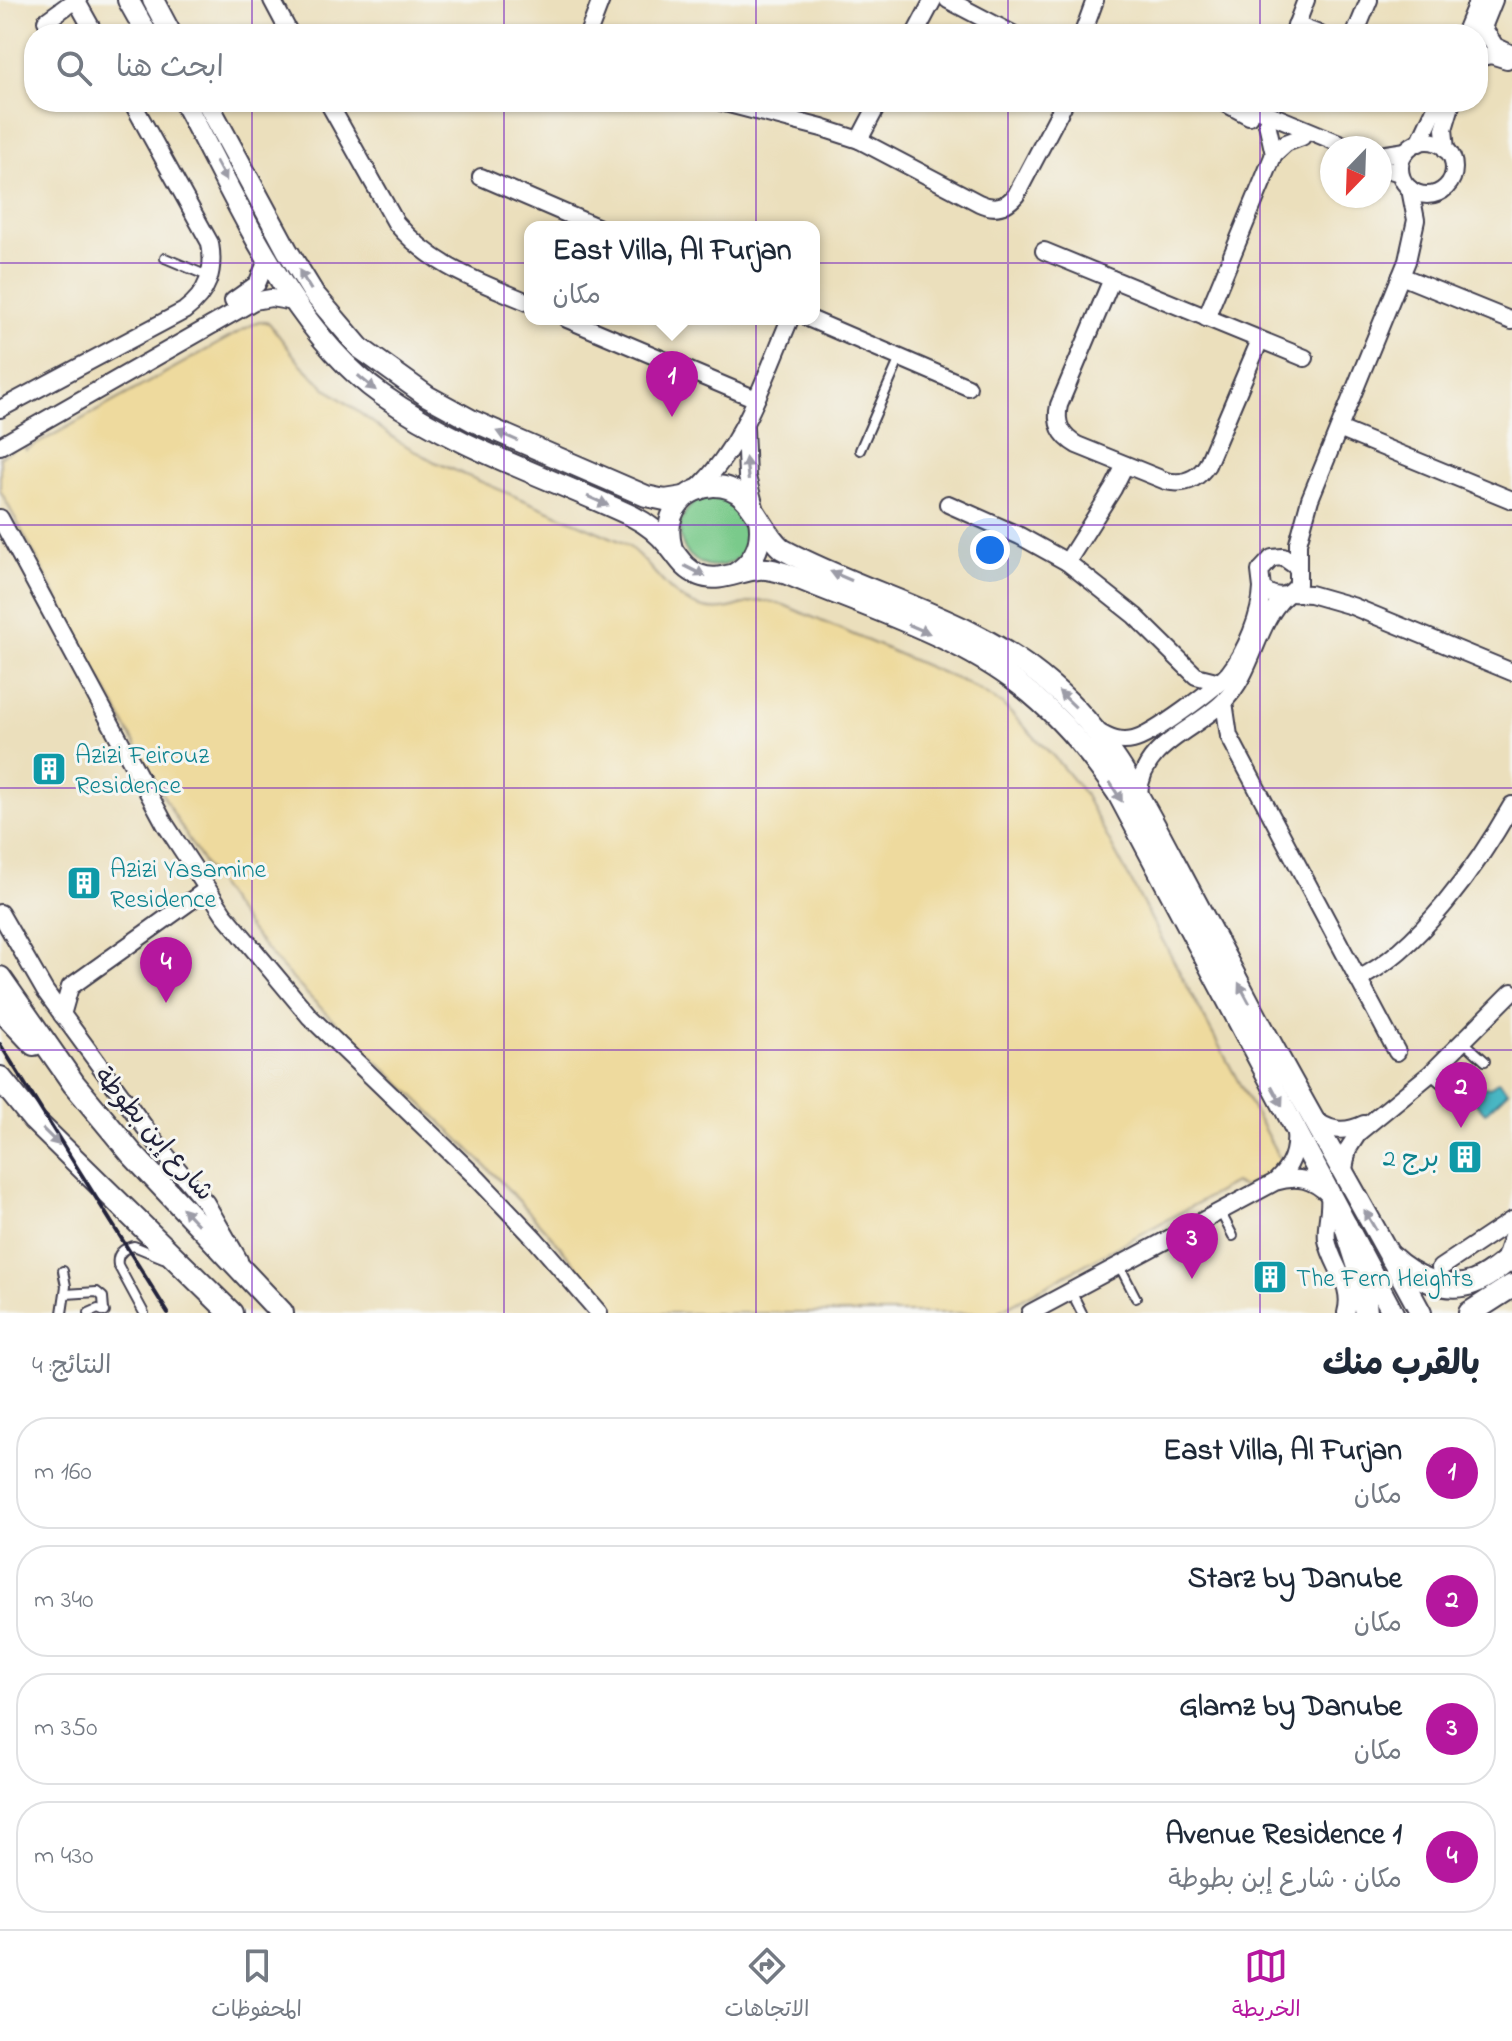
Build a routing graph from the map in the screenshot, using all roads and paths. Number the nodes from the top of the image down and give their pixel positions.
1 (76, 0) edge
2 (128, 0) edge
3 (272, 0) edge
4 (601, 0) edge
5 (933, 0) edge
6 (948, 0) edge
7 (1095, 0) edge
8 (1306, 0) edge
9 (1369, 0) edge
10 (1478, 0) edge
11 (1494, 0) edge
12 (154, 1) edge
13 (48, 12) edge
14 (89, 24) edge
15 (141, 24) edge
16 (166, 24) edge
17 (285, 24) edge
18 (592, 24) edge
19 (920, 24) edge
20 (994, 24) edge
21 (1084, 24) edge
22 (1296, 24) edge
23 (1359, 24) edge
24 (1468, 24) edge
25 (1485, 24) edge
26 (1488, 40) edge
27 (1512, 54) edge
28 (1488, 56) edge
29 (1512, 62) edge
30 (138, 112) edge
31 (189, 112) edge
32 (212, 112) edge
33 (334, 112) edge
34 (760, 112) edge
35 (874, 112) edge
36 (1060, 112) edge
37 (1242, 112) edge
38 (1260, 112) edge
39 (1273, 112) edge
40 (1432, 112) edge
41 (1449, 112) edge
42 (1273, 121) junction
43 (1302, 137) junction
44 (1320, 139) edge
45 (859, 140) junction
46 (1320, 142) edge
47 (1413, 147) junction
48 (1446, 150) junction
49 (1392, 152) edge
50 (1274, 154) junction
51 (1392, 171) edge
52 (1400, 173) junction
53 (481, 177) dead end
54 (1410, 189) junction
55 (1437, 193) junction
56 (583, 221) edge
57 (1044, 251) dead end
58 (165, 258) dead end
59 (268, 258) junction
60 (1404, 268) junction
61 (211, 277) junction
62 (1112, 279) junction
63 (524, 300) edge
64 (294, 302) junction
65 (1206, 318) junction
66 (1512, 321) edge
67 (820, 323) edge
68 (581, 325) edge
69 (787, 325) edge
70 (1260, 340) junction
71 (900, 358) junction
72 (1305, 358) dead end
73 (968, 387) dead end
74 (756, 399) junction
75 (0, 409) edge
76 (745, 425) junction
77 (1339, 429) junction
78 (0, 434) edge
79 (0, 446) edge
80 (860, 450) dead end
81 (1125, 465) junction
82 (691, 493) junction
83 (1310, 499) junction
84 (1512, 500) edge
85 (948, 504) dead end
86 (757, 515) junction
87 (0, 518) edge
88 (672, 549) junction
89 (1272, 558) junction
90 (1067, 562) junction
91 (1298, 570) junction
92 (727, 576) junction
93 (1262, 588) junction
94 (1287, 595) junction
95 (1352, 606) junction
96 (1162, 644) junction
97 (1512, 672) edge
98 (1220, 682) junction
99 (1224, 702) junction
100 (1180, 711) junction
101 (1194, 726) junction
102 (1098, 732) junction
103 (1229, 736) junction
104 (1139, 794) junction
105 (1512, 805) edge
106 (206, 890) junction
107 (0, 913) edge
108 (0, 978) edge
109 (1358, 979) junction
110 (42, 986) junction
111 (70, 987) junction
112 (1512, 992) edge
113 (0, 1008) edge
114 (62, 1015) junction
115 (1464, 1042) junction
116 (1397, 1052) dead end
117 (1485, 1061) dead end
118 (1430, 1074) junction
119 (0, 1078) edge
120 (74, 1084) junction
121 (1452, 1093) dead end
122 (1309, 1114) junction
123 (1373, 1120) junction
124 (1295, 1131) junction
125 (1343, 1174) junction
126 (1275, 1182) junction
127 (1329, 1195) junction
128 (1220, 1211) junction
129 (1512, 1220) edge
130 (1346, 1226) junction
131 (1233, 1236) dead end
132 (1512, 1237) edge
133 (1391, 1257) junction
134 (1507, 1260) edge
135 (1119, 1265) junction
136 (1440, 1268) dead end
137 (185, 1269) junction
138 (63, 1271) dead end
139 (251, 1283) junction
140 (1512, 1286) edge
141 (1071, 1291) junction
142 (66, 1294) junction
143 (1136, 1298) dead end
144 (105, 1312) edge
145 (62, 1313) edge
146 (89, 1313) edge
147 (144, 1313) edge
148 (231, 1313) edge
149 (282, 1313) edge
150 (599, 1313) edge
151 (1030, 1313) edge
152 (1082, 1313) edge
153 (1346, 1313) edge
154 (1366, 1313) edge
155 (1393, 1313) edge
156 (1421, 1313) edge
157 (1470, 1313) edge

1 - 13 street
1 - 14 street
2 - 15 street
3 - 17 street
4 - 18 street
5 - 19 street
6 - 20 street
7 - 21 street
8 - 22 street
9 - 23 street
10 - 24 street
11 - 25 street
12 - 16 street
26 - 27 street
28 - 29 street
30 - 61 street
31 -> 59 street
82 -> 32 street
33 - 63 street
34 - 45 street
35 - 45 street
36 - 45 street
37 - 42 street
38 - 42 street
39 - 42 street
40 - 47 street
41 - 48 street
42 - 43 street
42 - 44 street
42 - 50 street
43 - 46 street
43 - 50 street
47 - 48 street
47 - 49 street
47 - 52 street
48 - 55 street
50 - 65 street
51 - 52 street
52 - 54 street
53 - 56 street
54 - 55 street
54 - 60 street
55 - 60 street
57 - 62 street
58 - 61 lane
59 - 64 street
59 - 78 street
60 - 66 street
60 - 77 street
61 - 75 street
62 - 65 street
62 - 81 street
64 - 79 street
64 -> 88 street
65 - 70 street
67 - 71 street
68 - 74 street
69 - 74 street
70 - 72 street
70 - 81 street
71 - 73 street
71 - 80 lane
74 - 76 street
76 - 82 street
86 -> 76 street
77 - 83 street
77 - 84 street
81 - 90 street
82 - 86 street
82 - 88 street
83 - 89 street
83 - 91 street
85 - 90 street
86 - 92 street
102 -> 86 street
87 - 106 street
88 -> 92 street
89 - 91 street
89 - 93 street
90 - 96 street
91 - 94 street
91 - 95 street
92 -> 124 street
93 - 94 street
93 - 98 street
94 - 95 street
94 - 99 street
95 - 97 street
96 - 98 street
96 - 100 street
98 - 100 street
99 - 101 street
99 - 103 street
100 - 101 street
100 - 102 street
101 - 103 street
101 - 104 street
102 - 104 street
103 - 109 street
122 -> 104 street
105 - 109 street
106 - 111 street
106 - 150 street
107 - 110 street
108 - 120 main road, شارع إبن بطوطة
109 - 116 street
110 - 111 street
110 - 114 street
111 - 114 street
112 - 115 street
113 - 120 main road
114 - 139 street
115 - 117 lane
115 - 118 street
118 - 121 lane
118 - 123 street
119 -> 137 main road
139 -> 120 main road, شارع إبن بطوطة
122 - 123 street
122 - 125 street
123 - 125 street
124 - 126 street
124 - 127 street
133 -> 125 street
126 - 127 street
126 - 128 street
127 - 130 street
127 - 153 street
128 - 131 lane
128 - 135 street
129 - 136 street
130 - 154 main road
130 - 155 street
132 - 134 street
133 - 134 main road
133 - 156 street
135 - 141 street
135 - 143 lane
137 - 147 lane
137 - 148 main road
138 - 142 lane
139 - 149 main road, شارع إبن بطوطة
140 - 157 main road
141 - 151 street
141 - 152 lane
142 - 144 lane
142 - 145 lane
144 - 146 lane

